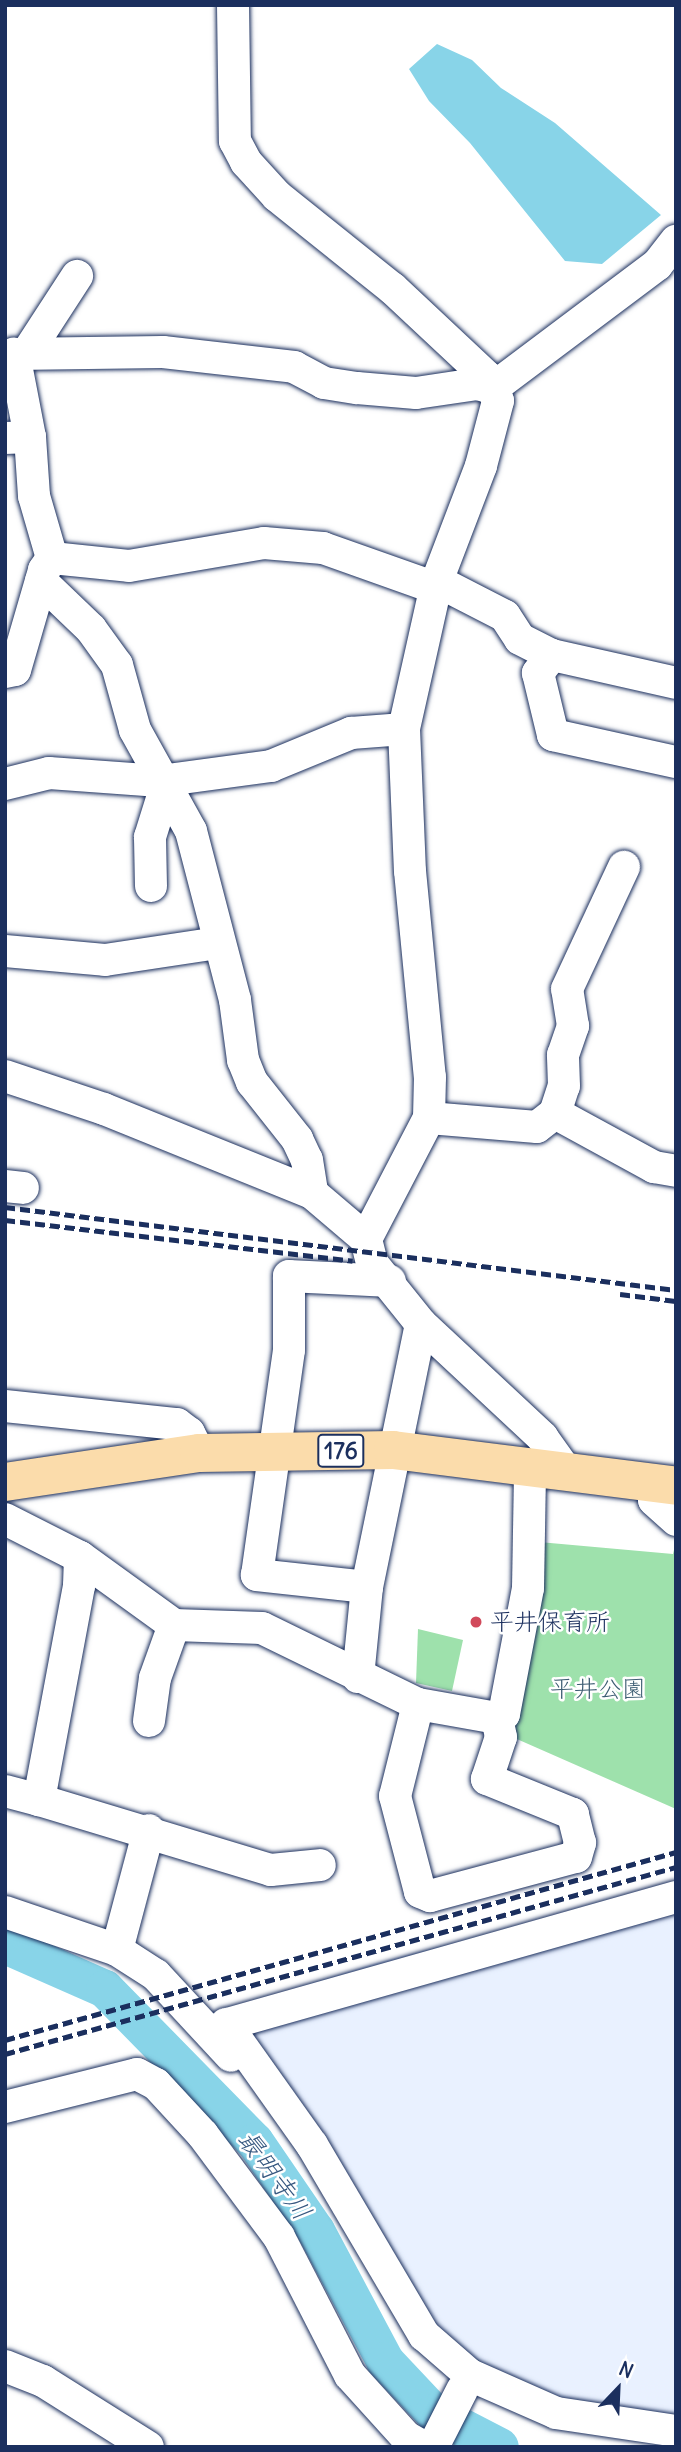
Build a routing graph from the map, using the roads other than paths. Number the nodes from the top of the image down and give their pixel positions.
1 (233, 5) edge
2 (676, 241) edge
3 (77, 276) dead end
4 (27, 353) junction
5 (493, 388) junction
6 (18, 437) edge
7 (46, 570) junction
8 (437, 584) junction
9 (552, 655) junction
10 (5, 672) edge
11 (676, 683) edge
12 (404, 729) junction
13 (676, 762) edge
14 (5, 784) edge
15 (162, 785) junction
16 (624, 867) dead end
17 (151, 886) dead end
18 (218, 943) junction
19 (5, 951) edge
20 (5, 1076) edge
21 (555, 1113) junction
22 (429, 1118) junction
23 (676, 1171) edge
24 (312, 1193) junction
25 (366, 1239) junction
26 (390, 1281) junction
27 (421, 1324) junction
28 (5, 1406) edge
29 (393, 1450) junction
30 (272, 1452) junction
31 (199, 1453) junction
32 (549, 1470) junction
33 (5, 1482) edge
34 (664, 1484) edge
35 (5, 1519) edge
36 (676, 1520) edge
37 (80, 1557) junction
38 (368, 1587) junction
39 (174, 1625) junction
40 (358, 1676) junction
41 (418, 1704) junction
42 (497, 1718) junction
43 (149, 1721) dead end
44 (5, 1791) edge
45 (39, 1800) junction
46 (149, 1830) junction
47 (320, 1865) dead end
48 (676, 1897) edge
49 (5, 1912) edge
50 (117, 1950) junction
51 (5, 2107) edge
52 (5, 2366) edge
53 (459, 2397) junction
54 (676, 2431) edge
55 (431, 2445) edge
56 (148, 2447) edge
57 (664, 2447) edge

1 - 5 street
2 - 5 street
3 - 4 street
4 - 5 street
4 - 6 street
5 - 8 street
6 - 7 street
7 - 8 street
7 - 10 street
7 - 15 street
8 - 9 street
8 - 12 street
9 - 11 street
9 - 13 street
12 - 15 street
12 - 22 street
14 - 15 street
15 - 17 street
15 - 18 street
16 - 21 street
18 - 19 street
18 - 24 street
20 - 24 street
21 - 22 street
21 - 23 street
22 - 25 street
24 - 25 street
25 - 26 street
26 - 27 street
26 - 30 street
27 - 29 street
27 - 32 street
28 - 31 street
29 - 30 highway, 176
29 - 32 highway, 176
29 - 38 street
30 - 31 highway, 176
30 - 38 street
31 - 33 highway, 176
32 - 34 highway, 176
32 - 42 street
34 - 36 street
35 - 37 street
37 - 39 street
37 - 45 street
38 - 40 street
39 - 40 street
39 - 43 street
40 - 41 street
41 - 42 street
41 - 42 street
44 - 45 street
45 - 46 street
46 - 47 street
46 - 50 street
48 - 54 street
49 - 50 street
50 - 53 street
51 - 55 street
52 - 56 street
53 - 55 street
53 - 57 street

